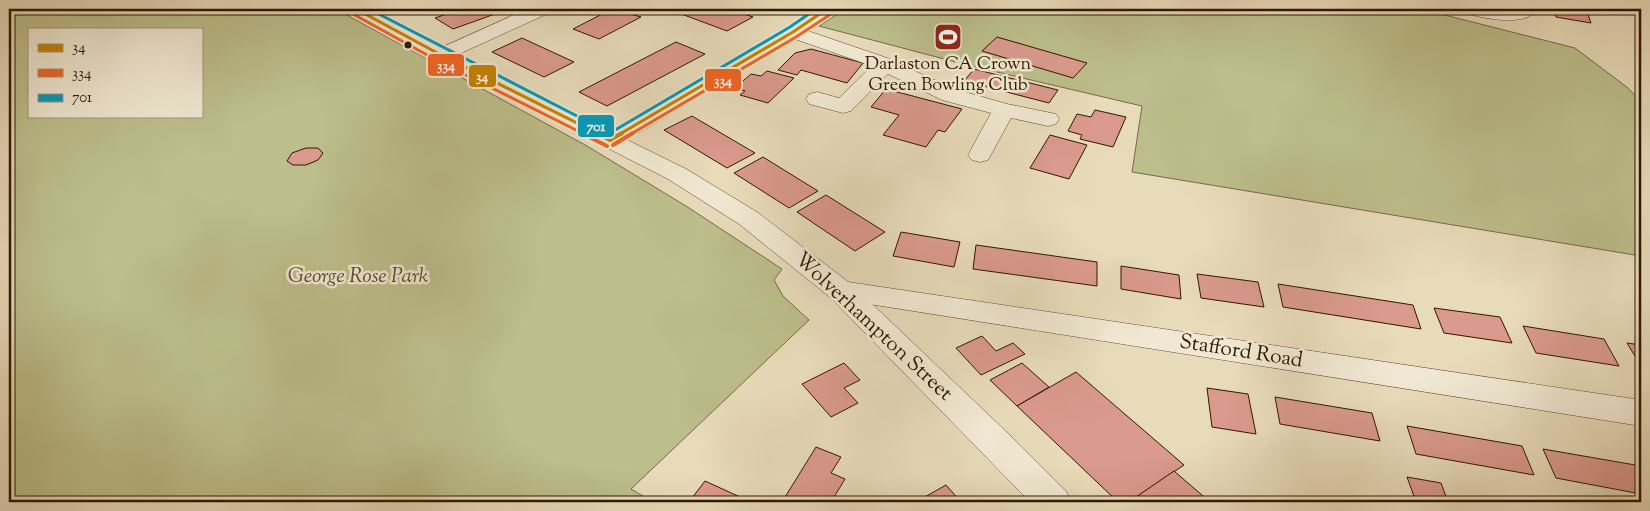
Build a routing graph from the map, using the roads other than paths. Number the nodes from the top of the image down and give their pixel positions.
1 (356, 9) edge
2 (542, 9) edge
3 (827, 9) edge
4 (1471, 9) edge
5 (1529, 9) edge
6 (793, 32) junction
7 (441, 55) junction
8 (886, 64) junction
9 (817, 99) dead end
10 (1004, 110) junction
11 (1048, 119) dead end
12 (610, 140) junction
13 (980, 155) dead end
14 (841, 291) junction
15 (1641, 413) edge
16 (1053, 502) edge

1 - 7 street, Wolverhampton Street
2 - 7 street
3 - 6 street
4 - 5 street
6 - 8 street
6 - 12 street
7 - 12 street, Wolverhampton Street
8 - 9 street
8 - 10 street
10 - 11 street
10 - 13 street
12 - 14 street, Wolverhampton Street
14 - 15 street, Stafford Road
14 - 16 street, Wolverhampton Street

